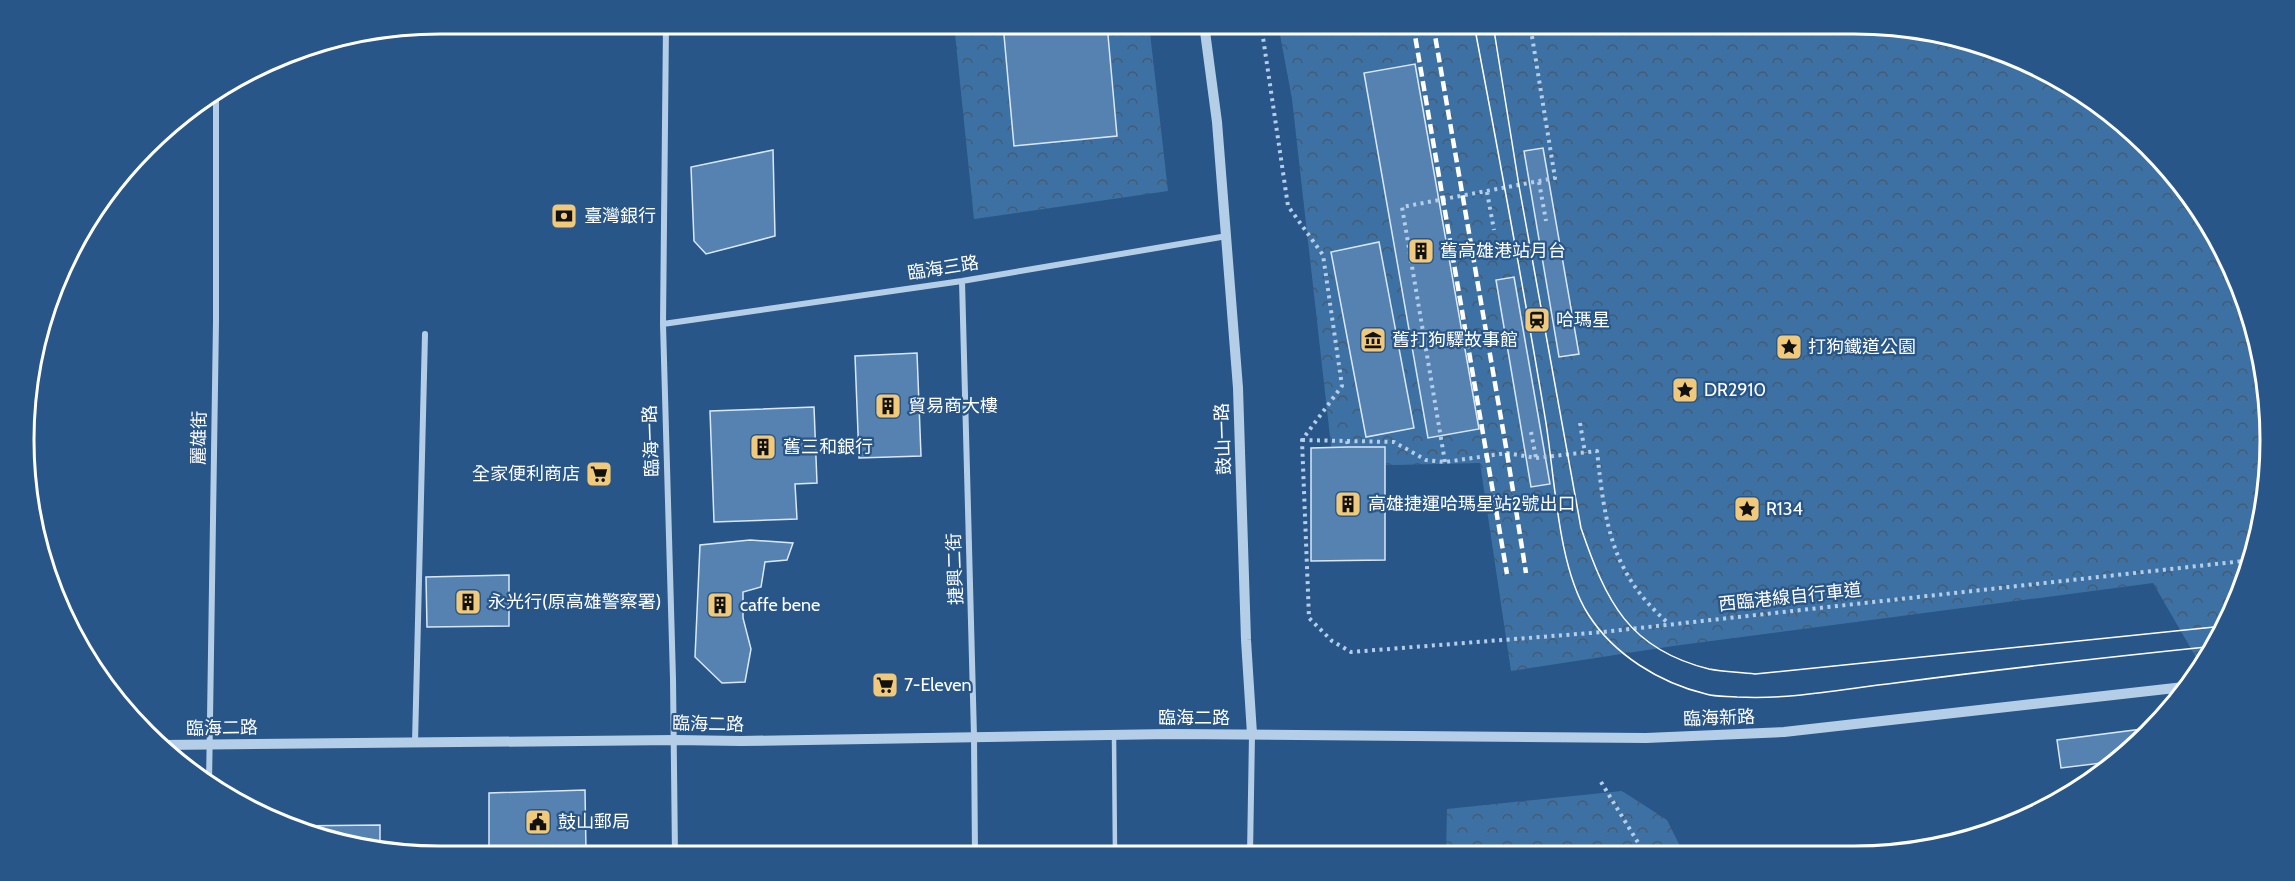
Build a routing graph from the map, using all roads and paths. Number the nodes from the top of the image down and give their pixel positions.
1 (666, 34) edge
2 (1205, 34) edge
3 (1262, 34) edge
4 (1532, 34) edge
5 (216, 102) edge
6 (1539, 182) junction
7 (1487, 192) junction
8 (1546, 221) dead end
9 (1494, 230) dead end
10 (1227, 236) junction
11 (962, 281) junction
12 (663, 324) junction
13 (425, 334) dead end
14 (1580, 423) dead end
15 (1531, 432) dead end
16 (1302, 440) junction
17 (1347, 441) junction
18 (1348, 447) dead end
19 (1585, 453) junction
20 (1536, 459) junction
21 (1444, 462) junction
22 (2242, 561) edge
23 (1669, 624) junction
24 (2177, 688) edge
25 (1252, 734) junction
26 (974, 736) junction
27 (1114, 736) junction
28 (675, 740) junction
29 (415, 743) junction
30 (208, 745) junction
31 (173, 746) edge
32 (209, 774) edge
33 (1601, 782) dead end
34 (675, 846) edge
35 (975, 846) edge
36 (1115, 846) edge
37 (1250, 846) edge
38 (1640, 846) edge

1 - 12 street, 臨海一路
2 - 10 street, 鼓山一路
3 - 16 path
4 - 6 path
5 - 30 street, 麗雄街
6 - 7 path
6 - 8 path
7 - 9 path
7 - 21 path
10 - 11 street, 臨海三路
10 - 25 street, 鼓山一路
11 - 12 street, 臨海三路
11 - 26 street, 捷興二街
12 - 28 street, 臨海一路
13 - 29 street
14 - 19 path
15 - 20 path
16 - 17 path
16 - 23 path, 西臨港線自行車道
17 - 18 path
17 - 21 path
19 - 20 path
19 - 23 path
20 - 21 path
22 - 23 path, 西臨港線自行車道
24 - 25 street, 臨海新路
25 - 27 street, 臨海二路
25 - 37 street, 鼓山一路
26 - 27 street, 臨海二路
26 - 28 street, 臨海二路
26 - 35 street, 捷興二街
27 - 36 lane
28 - 29 street, 臨海二路
28 - 34 street, 臨海一路
29 - 30 street, 臨海二路
30 - 31 street, 臨海二路
30 - 32 street, 麗雄街
33 - 38 path

